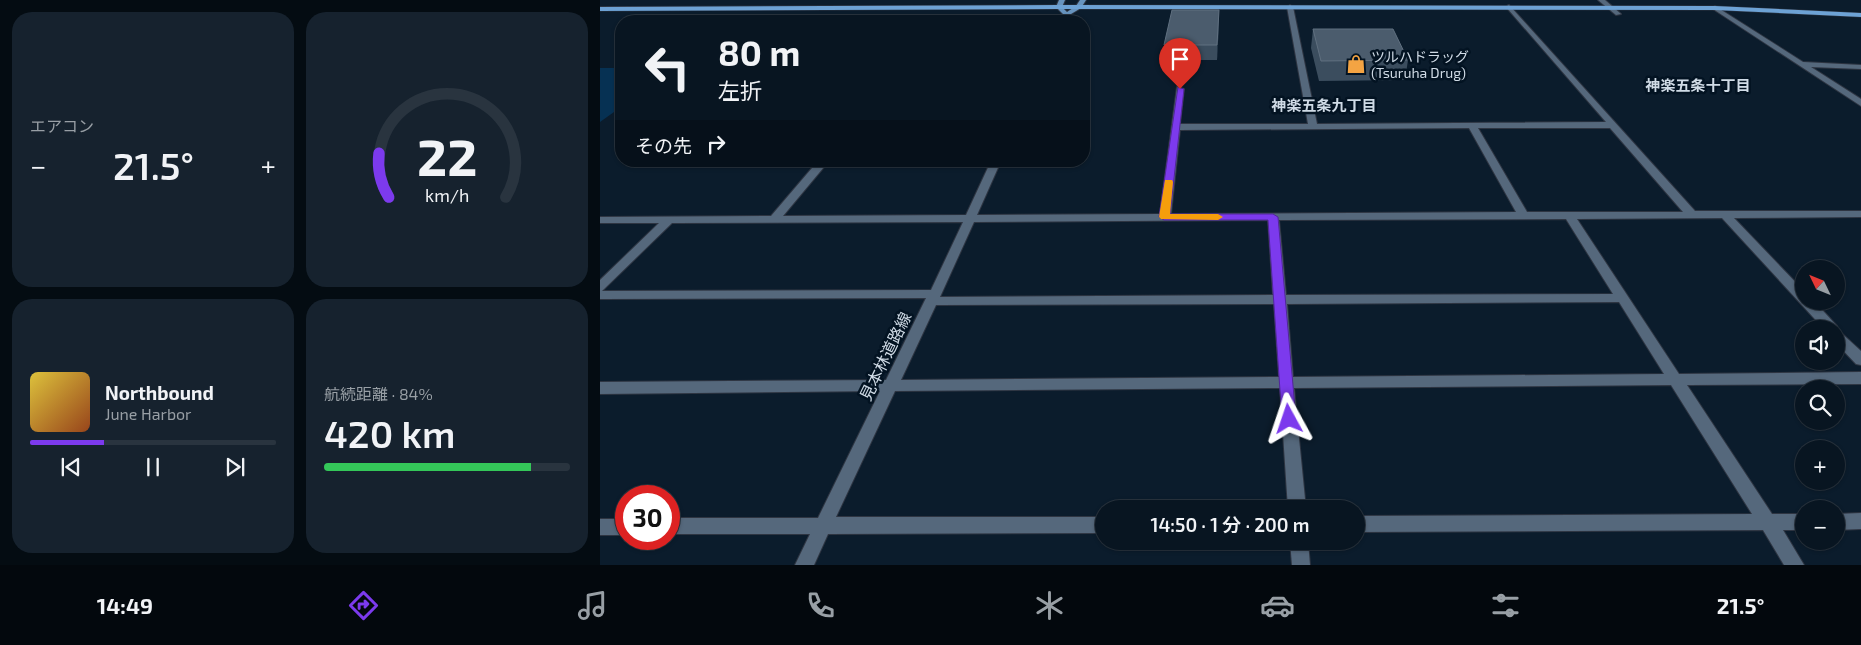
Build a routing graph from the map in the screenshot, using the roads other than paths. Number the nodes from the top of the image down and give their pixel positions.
1 (1601, 0) edge
2 (1060, 3) edge
3 (1081, 3) edge
4 (1610, 8) junction
5 (1715, 8) junction
6 (600, 9) edge
7 (1291, 11) junction
8 (1512, 11) junction
9 (1618, 14) junction
10 (1064, 15) edge
11 (1068, 15) edge
12 (1726, 15) junction
13 (1861, 15) edge
14 (600, 16) edge
15 (615, 16) edge
16 (1090, 17) edge
17 (1861, 22) edge
18 (1802, 64) junction
19 (1861, 67) edge
20 (1180, 89) dead end
21 (1861, 102) edge
22 (1613, 125) junction
23 (1313, 126) junction
24 (1472, 126) junction
25 (1175, 127) junction
26 (819, 167) edge
27 (993, 167) edge
28 (1724, 214) junction
29 (1861, 214) edge
30 (1524, 215) junction
31 (1569, 215) junction
32 (1692, 215) junction
33 (1164, 217) junction
34 (1273, 217) junction
35 (969, 218) junction
36 (670, 219) junction
37 (774, 219) junction
38 (600, 220) edge
39 (600, 287) edge
40 (1795, 289) edge
41 (600, 294) edge
42 (933, 298) junction
43 (1624, 298) junction
44 (1281, 300) junction
45 (1814, 310) edge
46 (1824, 320) edge
47 (1845, 343) edge
48 (1861, 360) edge
49 (1861, 378) edge
50 (1676, 380) junction
51 (1285, 383) junction
52 (890, 386) junction
53 (600, 388) edge
54 (1296, 500) edge
55 (1766, 522) junction
56 (1795, 522) edge
57 (1845, 522) edge
58 (1861, 522) edge
59 (1365, 524) edge
60 (1095, 525) edge
61 (680, 526) edge
62 (823, 526) junction
63 (600, 527) edge
64 (615, 527) edge
65 (1300, 550) edge
66 (804, 565) edge
67 (1301, 565) edge
68 (1795, 565) edge

1 - 4 street
2 - 3 highway
2 - 6 highway
2 - 10 main road
3 - 7 highway
3 - 11 main road
4 - 5 highway
4 - 8 highway
4 - 9 street
5 - 12 street
5 - 13 highway
7 - 8 highway
7 - 16 highway
7 - 23 street
8 - 9 highway
8 - 22 street
9 - 12 highway
12 - 17 highway
12 - 18 street
14 - 15 highway
18 - 19 street
18 - 21 street
20 - 25 street
22 - 24 street
22 - 32 street
23 - 24 street
23 - 25 street
24 - 30 street
25 - 33 street
26 - 37 street
27 - 35 street, 見本林道路線
28 - 29 street
28 - 32 street
28 - 40 street
30 - 31 street
30 - 34 street
31 - 32 street
31 - 43 street
33 - 34 street
33 - 35 street
34 - 44 street
35 - 37 street
35 - 42 street, 見本林道路線
36 - 37 street
36 - 38 street
36 - 39 street
41 - 42 street
42 - 44 street
42 - 52 street, 見本林道路線
43 - 44 street
43 - 50 street
44 - 51 street
45 - 46 street
47 - 48 street
49 - 50 street
50 - 51 street
50 - 55 street
51 - 52 street
51 - 54 street
52 - 53 street
52 - 62 street, 見本林道路線
55 - 56 street
55 - 59 street
55 - 68 street
57 - 58 street
60 - 62 street
61 - 62 street
62 - 66 street, 見本林道路線
63 - 64 street
65 - 67 street

